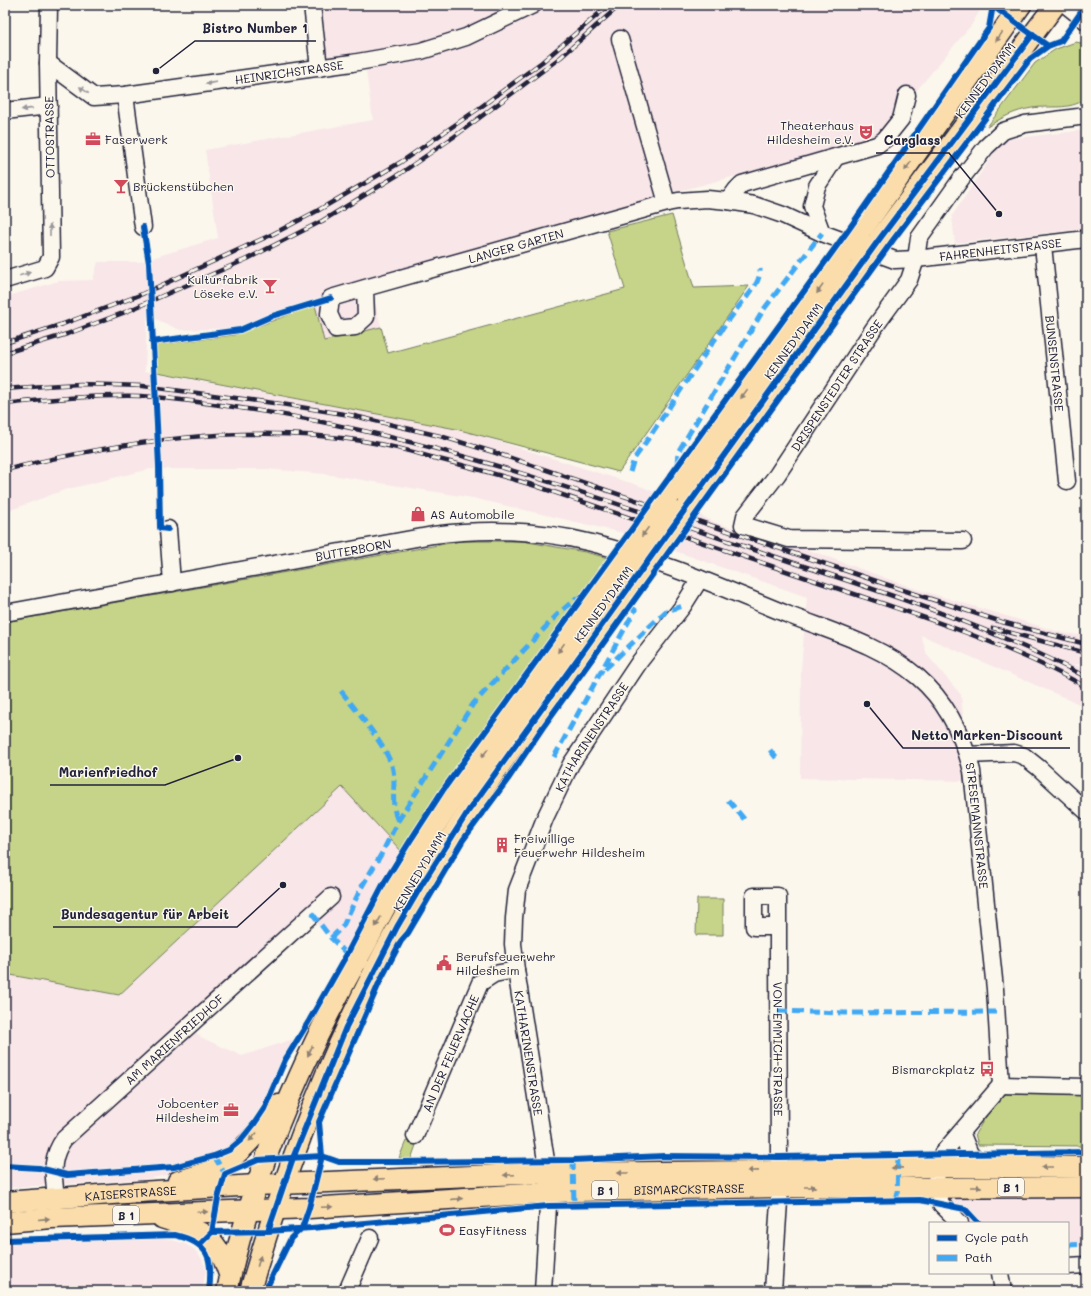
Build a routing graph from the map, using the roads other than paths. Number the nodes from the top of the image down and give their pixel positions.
1 (49, 5) edge
2 (312, 5) edge
3 (532, 5) edge
4 (1021, 5) edge
5 (1055, 5) edge
6 (1066, 5) edge
7 (1086, 21) edge
8 (620, 39) dead end
9 (48, 63) junction
10 (319, 68) junction
11 (125, 95) junction
12 (907, 95) dead end
13 (49, 106) junction
14 (5, 111) edge
15 (1086, 116) edge
16 (836, 157) junction
17 (728, 200) junction
18 (667, 203) junction
19 (144, 227) dead end
20 (822, 233) junction
21 (1086, 239) edge
22 (1043, 245) junction
23 (916, 259) junction
24 (5, 280) edge
25 (365, 288) dead end
26 (1067, 481) dead end
27 (168, 529) dead end
28 (963, 541) dead end
29 (700, 579) junction
30 (172, 583) junction
31 (5, 614) edge
32 (968, 755) junction
33 (1086, 811) edge
34 (331, 897) dead end
35 (778, 927) dead end
36 (516, 970) junction
37 (295, 1084) junction
38 (1001, 1085) junction
39 (1086, 1087) edge
40 (961, 1132) junction
41 (415, 1136) dead end
42 (936, 1167) junction
43 (986, 1167) junction
44 (1086, 1167) edge
45 (780, 1179) junction
46 (548, 1183) junction
47 (284, 1184) junction
48 (256, 1185) junction
49 (937, 1187) junction
50 (1086, 1187) edge
51 (139, 1192) junction
52 (56, 1198) junction
53 (5, 1202) edge
54 (274, 1209) junction
55 (248, 1210) junction
56 (151, 1214) junction
57 (5, 1222) edge
58 (959, 1222) edge
59 (370, 1238) dead end
60 (1069, 1266) edge
61 (1086, 1266) edge
62 (1000, 1274) edge
63 (228, 1284) edge
64 (250, 1291) edge
65 (347, 1291) edge
66 (544, 1291) edge
67 (773, 1291) edge
68 (1003, 1291) edge

1 - 9 street, OTTOSTRASSE
2 - 10 street
3 - 10 street, HEINRICHSTRASSE
4 -> 37 main road, KENNEDYDAMM, bridge
5 - 47 main road, KENNEDYDAMM, bridge
6 - 7 street
8 - 18 street
11 -> 9 street, HEINRICHSTRASSE
9 - 13 street, OTTOSTRASSE
10 -> 11 street, HEINRICHSTRASSE
11 - 19 street
12 - 16 street
13 -> 14 street
24 -> 13 street, OTTOSTRASSE
15 - 23 street, DRISPENSTEDTER STRASSE
16 - 17 street
16 - 20 street
17 - 18 street, LANGER GARTEN
17 - 20 street, LANGER GARTEN
18 - 25 street, LANGER GARTEN
20 - 23 street, LANGER GARTEN
21 - 22 street, FAHRENHEITSTRASSE
22 - 23 street, FAHRENHEITSTRASSE
22 - 26 street, BUNSENSTRASSE
23 - 28 street, DRISPENSTEDTER STRASSE
27 - 30 street
29 - 30 street, BUTTERBORN
29 - 32 street, STRESEMANNSTRASSE
29 - 36 street, KATHARINENSTRASSE
30 - 31 street, BUTTERBORN
32 - 33 street
32 - 38 street, STRESEMANNSTRASSE
34 - 52 street, AM MARIENFRIEDHOF
35 - 45 street, VON-EMMICH-STRASSE
36 - 41 street, AN DER FEUERWACHE
36 - 46 street, KATHARINENSTRASSE
37 - 48 main road, KENNEDYDAMM
37 -> 51 main road
38 - 39 street
38 - 40 street
40 - 42 street
40 - 43 street
42 - 43 main road, B 1
42 -> 45 main road, BISMARCKSTRASSE / B 1
42 - 49 street
44 -> 43 main road, B 1
45 - 46 main road, BISMARCKSTRASSE / B 1
45 -> 49 main road, BISMARCKSTRASSE / B 1
45 - 67 street, VON-EMMICH-STRASSE
46 -> 47 main road, BISMARCKSTRASSE / B 1
54 -> 46 main road, BISMARCKSTRASSE / B 1
46 - 66 street, KATHARINENSTRASSE
47 - 48 main road, B 1
47 - 54 main road, KENNEDYDAMM
48 - 51 main road, KAISERSTRASSE / B 1
48 - 55 main road, KENNEDYDAMM
49 -> 50 main road, B 1
49 - 58 street
51 - 52 main road, KAISERSTRASSE / B 1
52 - 53 main road, KAISERSTRASSE / B 1
54 - 55 main road, B 1
64 -> 54 main road, KENNEDYDAMM
56 -> 55 main road, KAISERSTRASSE / B 1
55 - 63 main road, KENNEDYDAMM
57 -> 56 main road, KAISERSTRASSE / B 1
56 - 63 main road
59 - 65 street
60 - 61 street
62 - 68 street

